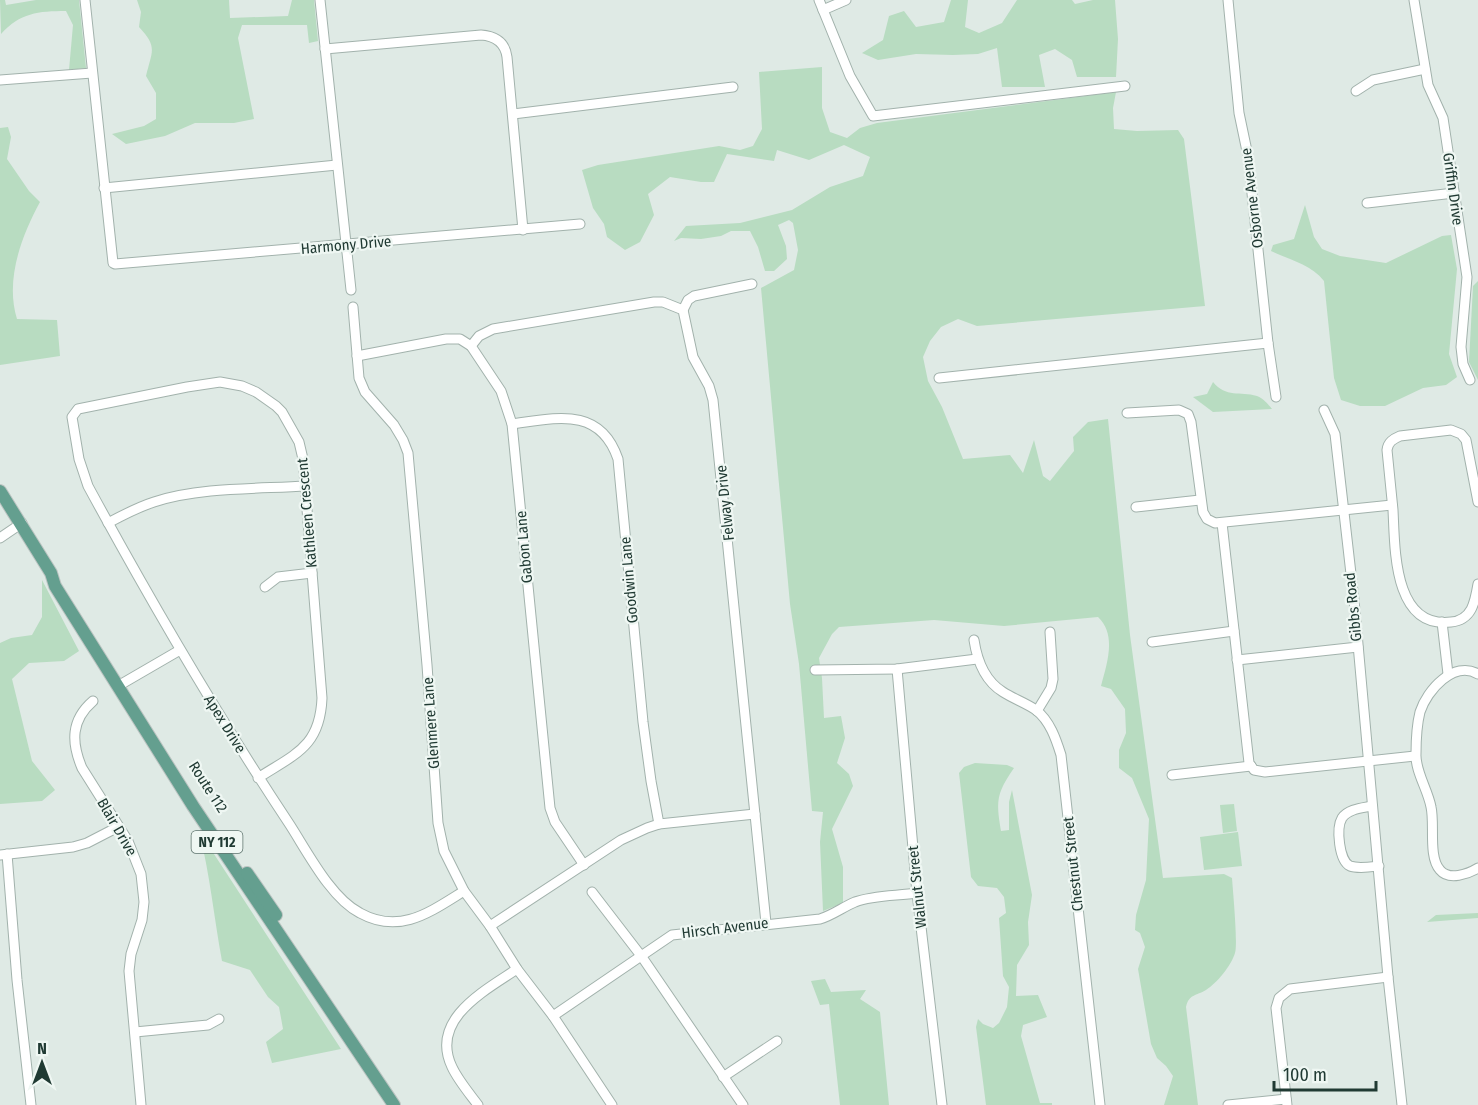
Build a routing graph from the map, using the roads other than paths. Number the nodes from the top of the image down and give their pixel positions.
1 (85, 0) edge
2 (320, 0) edge
3 (819, 0) edge
4 (846, 0) edge
5 (1228, 0) edge
6 (1414, 0) edge
7 (823, 10) junction
8 (325, 49) junction
9 (1425, 69) junction
10 (92, 73) junction
11 (0, 80) edge
12 (1125, 86) dead end
13 (733, 87) dead end
14 (1356, 91) dead end
15 (513, 114) junction
16 (337, 165) junction
17 (104, 188) junction
18 (1454, 193) junction
19 (1367, 203) dead end
20 (580, 224) dead end
21 (523, 230) junction
22 (346, 245) junction
23 (752, 284) dead end
24 (351, 290) dead end
25 (353, 307) dead end
26 (682, 310) junction
27 (1268, 343) junction
28 (471, 346) junction
29 (357, 356) junction
30 (939, 378) dead end
31 (1470, 380) dead end
32 (1276, 397) dead end
33 (1324, 410) dead end
34 (1127, 413) dead end
35 (72, 417) joint
36 (512, 424) junction
37 (306, 486) junction
38 (0, 491) edge
39 (1200, 500) junction
40 (1478, 502) edge
41 (1392, 505) junction
42 (1136, 507) dead end
43 (1344, 510) junction
44 (108, 523) junction
45 (1222, 523) junction
46 (22, 524) junction
47 (0, 538) edge
48 (312, 573) junction
49 (1478, 585) edge
50 (265, 587) dead end
51 (1442, 622) junction
52 (1234, 631) junction
53 (1050, 632) dead end
54 (974, 640) dead end
55 (1152, 642) dead end
56 (1358, 647) junction
57 (180, 650) junction
58 (977, 659) junction
59 (1237, 660) junction
60 (897, 669) junction
61 (815, 670) dead end
62 (1448, 674) junction
63 (1478, 674) edge
64 (121, 683) junction
65 (93, 701) dead end
66 (1037, 711) junction
67 (1416, 756) junction
68 (1368, 761) junction
69 (1252, 768) junction
70 (1172, 775) dead end
71 (258, 777) junction
72 (1372, 806) junction
73 (755, 814) junction
74 (659, 824) junction
75 (118, 827) junction
76 (4, 854) edge
77 (584, 865) junction
78 (1379, 866) junction
79 (1478, 868) edge
80 (464, 891) junction
81 (592, 892) dead end
82 (917, 893) junction
83 (766, 923) junction
84 (490, 926) junction
85 (642, 957) junction
86 (518, 969) junction
87 (1388, 977) junction
88 (553, 1016) junction
89 (219, 1019) dead end
90 (135, 1032) junction
91 (777, 1041) dead end
92 (723, 1077) junction
93 (1287, 1102) edge
94 (31, 1105) edge
95 (141, 1105) edge
96 (394, 1105) edge
97 (403, 1105) edge
98 (478, 1105) edge
99 (612, 1105) edge
100 (743, 1105) edge
101 (942, 1105) edge
102 (1100, 1105) edge
103 (1228, 1105) edge
104 (1402, 1105) edge

1 - 10 street
2 - 8 street
3 - 7 street
4 - 7 street
5 - 27 street, Osborne Avenue
6 - 9 street, Griffin Drive
7 - 12 street
8 - 15 street
8 - 16 street
9 - 14 street
9 - 18 street, Griffin Drive
10 - 11 street
10 - 17 street
13 - 15 street
15 - 21 street
16 - 17 street
16 - 22 street
17 - 22 street, Harmony Drive
18 - 19 street
18 - 31 street, Griffin Drive
20 - 21 street, Harmony Drive
21 - 22 street, Harmony Drive
22 - 24 street
23 - 26 street
25 - 29 street, Glenmere Lane
26 - 28 street
26 - 73 street, Felway Drive
27 - 30 street
27 - 32 street, Osborne Avenue
28 - 29 street
28 - 36 street, Gabon Lane
29 - 80 street, Glenmere Lane
33 - 43 street, Gibbs Road
34 - 39 street
35 - 37 street, Kathleen Crescent
35 - 44 street, Apex Drive
36 - 74 street, Goodwin Lane
36 - 77 street, Gabon Lane
37 - 44 street
37 - 48 street, Kathleen Crescent
38 - 46 main road, Route 112 / NY 112
39 - 42 street
39 - 45 street
40 - 41 street
41 - 43 street
41 - 51 street
43 - 45 street
43 - 56 street, Gibbs Road
44 - 57 street, Apex Drive
45 - 52 street
46 - 47 street
46 - 64 main road, Route 112 / NY 112
48 - 50 street
48 - 71 street, Kathleen Crescent
49 - 51 street
51 - 62 street
52 - 55 street
52 - 59 street
53 - 66 street
54 - 58 street, Chestnut Street
56 - 59 street
56 - 68 street, Gibbs Road
57 - 64 street
57 - 71 street, Apex Drive
58 - 60 street
58 - 66 street, Chestnut Street
59 - 69 street
60 - 61 street
60 - 82 street, Walnut Street
62 - 63 street
62 - 67 street
64 - 96 main road, Route 112 / NY 112
64 - 97 main road, Route 112 / NY 112
65 - 75 street, Blair Drive
66 - 102 street, Chestnut Street
67 - 68 street
67 - 79 street
68 - 69 street
68 - 72 street, Gibbs Road
69 - 70 street
71 - 80 street, Apex Drive
72 - 78 street, Gibbs Road
72 - 78 street
73 - 74 street
73 - 83 street, Felway Drive
74 - 77 street
75 - 76 street
75 - 90 street, Blair Drive
76 - 94 street
77 - 84 street
78 - 87 street, Gibbs Road
80 - 84 street, Glenmere Lane
81 - 85 street
82 - 83 street, Hirsch Avenue
82 - 101 street, Walnut Street
83 - 85 street, Hirsch Avenue
84 - 86 street, Glenmere Lane
85 - 88 street, Hirsch Avenue
85 - 92 street
86 - 88 street, Glenmere Lane
86 - 98 street
87 - 93 street
87 - 104 street, Gibbs Road
88 - 99 street, Glenmere Lane
89 - 90 street
90 - 95 street, Blair Drive
91 - 92 street
92 - 100 street
93 - 103 street

